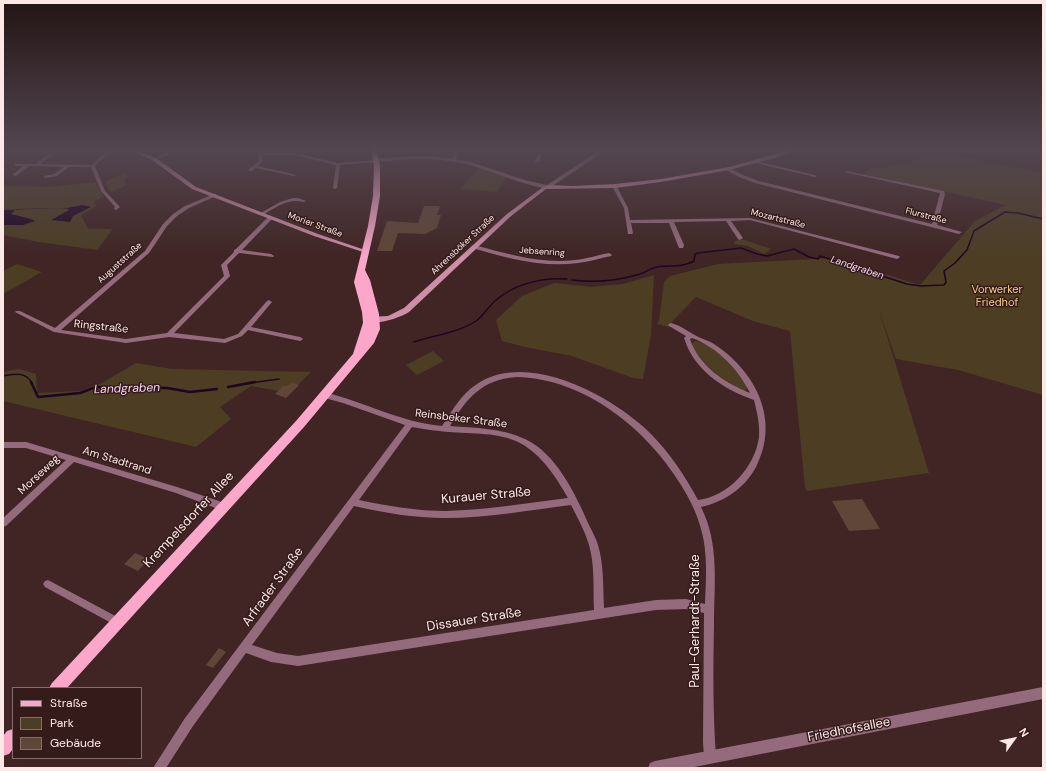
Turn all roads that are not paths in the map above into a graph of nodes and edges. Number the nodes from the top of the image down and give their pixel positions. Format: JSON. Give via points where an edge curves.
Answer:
{"nodes":[{"id":1,"x":101,"y":186,"type":"edge"},
{"id":2,"x":192,"y":186,"type":"edge"},
{"id":3,"x":377,"y":186,"type":"edge"},
{"id":4,"x":542,"y":186,"type":"edge"},
{"id":5,"x":561,"y":186,"type":"edge"},
{"id":6,"x":614,"y":186,"type":"joint"},
{"id":7,"x":773,"y":186,"type":"edge"},
{"id":8,"x":913,"y":186,"type":"edge"},
{"id":9,"x":548,"y":187,"type":"junction"},
{"id":10,"x":565,"y":188,"type":"junction"},
{"id":11,"x":214,"y":196,"type":"junction"},
{"id":12,"x":304,"y":201,"type":"dead end"},
{"id":13,"x":116,"y":209,"type":"dead end"},
{"id":14,"x":261,"y":214,"type":"junction"},
{"id":15,"x":270,"y":218,"type":"junction"},
{"id":16,"x":727,"y":219,"type":"junction"},
{"id":17,"x":671,"y":221,"type":"junction"},
{"id":18,"x":629,"y":222,"type":"junction"},
{"id":19,"x":934,"y":226,"type":"junction"},
{"id":20,"x":959,"y":232,"type":"dead end"},
{"id":21,"x":630,"y":233,"type":"dead end"},
{"id":22,"x":740,"y":238,"type":"dead end"},
{"id":23,"x":474,"y":247,"type":"junction"},
{"id":24,"x":680,"y":247,"type":"dead end"},
{"id":25,"x":236,"y":251,"type":"junction"},
{"id":26,"x":365,"y":251,"type":"junction"},
{"id":27,"x":609,"y":255,"type":"dead end"},
{"id":28,"x":271,"y":256,"type":"dead end"},
{"id":29,"x":897,"y":257,"type":"dead end"},
{"id":30,"x":269,"y":302,"type":"dead end"},
{"id":31,"x":18,"y":312,"type":"dead end"},
{"id":32,"x":373,"y":318,"type":"junction"},
{"id":33,"x":670,"y":325,"type":"dead end"},
{"id":34,"x":247,"y":328,"type":"junction"},
{"id":35,"x":56,"y":331,"type":"junction"},
{"id":36,"x":169,"y":335,"type":"junction"},
{"id":37,"x":691,"y":336,"type":"junction"},
{"id":38,"x":300,"y":339,"type":"dead end"},
{"id":39,"x":324,"y":395,"type":"junction"},
{"id":40,"x":755,"y":398,"type":"junction"},
{"id":41,"x":410,"y":424,"type":"junction"},
{"id":42,"x":444,"y":429,"type":"junction"},
{"id":43,"x":3,"y":445,"type":"edge"},
{"id":44,"x":72,"y":459,"type":"junction"},
{"id":45,"x":574,"y":501,"type":"junction"},
{"id":46,"x":352,"y":502,"type":"junction"},
{"id":47,"x":696,"y":504,"type":"junction"},
{"id":48,"x":222,"y":508,"type":"junction"},
{"id":49,"x":3,"y":523,"type":"edge"},
{"id":50,"x":48,"y":584,"type":"dead end"},
{"id":51,"x":709,"y":610,"type":"junction"},
{"id":52,"x":599,"y":613,"type":"junction"},
{"id":53,"x":118,"y":622,"type":"junction"},
{"id":54,"x":245,"y":647,"type":"junction"},
{"id":55,"x":58,"y":687,"type":"edge"},
{"id":56,"x":1042,"y":696,"type":"edge"},
{"id":57,"x":12,"y":738,"type":"edge"},
{"id":58,"x":3,"y":748,"type":"edge"},
{"id":59,"x":710,"y":757,"type":"junction"},
{"id":60,"x":159,"y":768,"type":"edge"},
{"id":61,"x":654,"y":768,"type":"edge"}],
"edges":[{"from":1,"to":13,"type":"street","via":[[118,207]]},
{"from":2,"to":11,"type":"main road","name":"Morier Straße"},
{"from":3,"to":26,"type":"main road","via":[[377,208]]},
{"from":4,"to":9,"type":"street"},
{"from":5,"to":10,"type":"main road"},
{"from":6,"to":10,"type":"main road"},
{"from":6,"to":18,"type":"street","via":[[624,204]]},
{"from":7,"to":19,"type":"street","name":"Flurstraße"},
{"from":8,"to":19,"type":"street","via":[[942,192]]},
{"from":9,"to":10,"type":"main road"},
{"from":9,"to":23,"type":"main road","name":"Ahrensböker Straße","via":[[520,206]]},
{"from":11,"to":14,"type":"main road","name":"Morier Straße"},
{"from":11,"to":35,"type":"street","name":"Auguststraße","via":[[175,215],[147,252]]},
{"from":12,"to":14,"type":"street","via":[[295,198],[288,200]]},
{"from":14,"to":15,"type":"main road","name":"Morier Straße"},
{"from":15,"to":25,"type":"street"},
{"from":15,"to":26,"type":"main road","name":"Morier Straße"},
{"from":16,"to":17,"type":"street","name":"Mozartstraße"},
{"from":16,"to":22,"type":"street"},
{"from":16,"to":29,"type":"street","name":"Mozartstraße","via":[[755,220]]},
{"from":17,"to":18,"type":"street","name":"Mozartstraße"},
{"from":17,"to":24,"type":"street"},
{"from":18,"to":21,"type":"street"},
{"from":19,"to":20,"type":"street","name":"Flurstraße"},
{"from":23,"to":27,"type":"street","name":"Jebsenring","via":[[511,258],[547,263],[577,262]]},
{"from":23,"to":32,"type":"main road","name":"Ahrensböker Straße","via":[[410,308],[385,320]]},
{"from":25,"to":28,"type":"street"},
{"from":25,"to":36,"type":"street","via":[[224,265],[227,276]]},
{"from":26,"to":32,"type":"main road","via":[[358,283]]},
{"from":30,"to":34,"type":"street","name":"Ringstraße"},
{"from":31,"to":35,"type":"street","name":"Ringstraße"},
{"from":32,"to":39,"type":"main road","name":"Krempelsdorfer Allee","via":[[375,331],[370,344]]},
{"from":33,"to":37,"type":"street"},
{"from":34,"to":36,"type":"street","name":"Ringstraße","via":[[240,335],[225,341]]},
{"from":34,"to":38,"type":"street"},
{"from":35,"to":36,"type":"street","name":"Ringstraße","via":[[126,341]]},
{"from":37,"to":40,"type":"street","via":[[713,346],[732,361],[745,375]]},
{"from":37,"to":40,"type":"street","via":[[688,338],[688,344],[712,373],[730,387]]},
{"from":39,"to":41,"type":"street","name":"Reinsbeker Straße"},
{"from":39,"to":48,"type":"main road","name":"Krempelsdorfer Allee"},
{"from":40,"to":47,"type":"street","via":[[763,420],[763,434],[756,461],[748,474],[728,493]]},
{"from":41,"to":42,"type":"street","name":"Reinsbeker Straße"},
{"from":41,"to":46,"type":"street","name":"Arfrader Straße"},
{"from":42,"to":45,"type":"street","name":"Reinsbeker Straße","via":[[498,434],[526,443],[545,458]]},
{"from":42,"to":47,"type":"street","name":"Paul-Gerhardt-Straße","via":[[465,398],[480,385],[508,374],[541,376],[592,395],[630,418],[669,460]]},
{"from":43,"to":44,"type":"street","name":"Am Stadtrand","via":[[26,445]]},
{"from":44,"to":48,"type":"street","name":"Am Stadtrand","via":[[177,490]]},
{"from":44,"to":49,"type":"street","name":"Morseweg"},
{"from":45,"to":46,"type":"street","name":"Kurauer Straße","via":[[457,514],[419,513]]},
{"from":45,"to":52,"type":"street","name":"Reinsbeker Straße","via":[[593,543]]},
{"from":46,"to":54,"type":"street","name":"Arfrader Straße"},
{"from":47,"to":51,"type":"street","name":"Paul-Gerhardt-Straße","via":[[707,533],[711,563]]},
{"from":48,"to":53,"type":"main road","name":"Krempelsdorfer Allee"},
{"from":50,"to":53,"type":"street"},
{"from":51,"to":52,"type":"street","name":"Dissauer Straße","via":[[686,604],[656,605]]},
{"from":51,"to":59,"type":"street","name":"Paul-Gerhardt-Straße"},
{"from":52,"to":54,"type":"street","name":"Dissauer Straße","via":[[306,660],[284,660]]},
{"from":53,"to":55,"type":"main road","name":"Krempelsdorfer Allee"},
{"from":54,"to":60,"type":"street","name":"Arfrader Straße","via":[[189,722]]},
{"from":56,"to":59,"type":"street","name":"Friedhofsallee"},
{"from":57,"to":58,"type":"main road"},
{"from":59,"to":61,"type":"street","name":"Friedhofsallee"}]}
